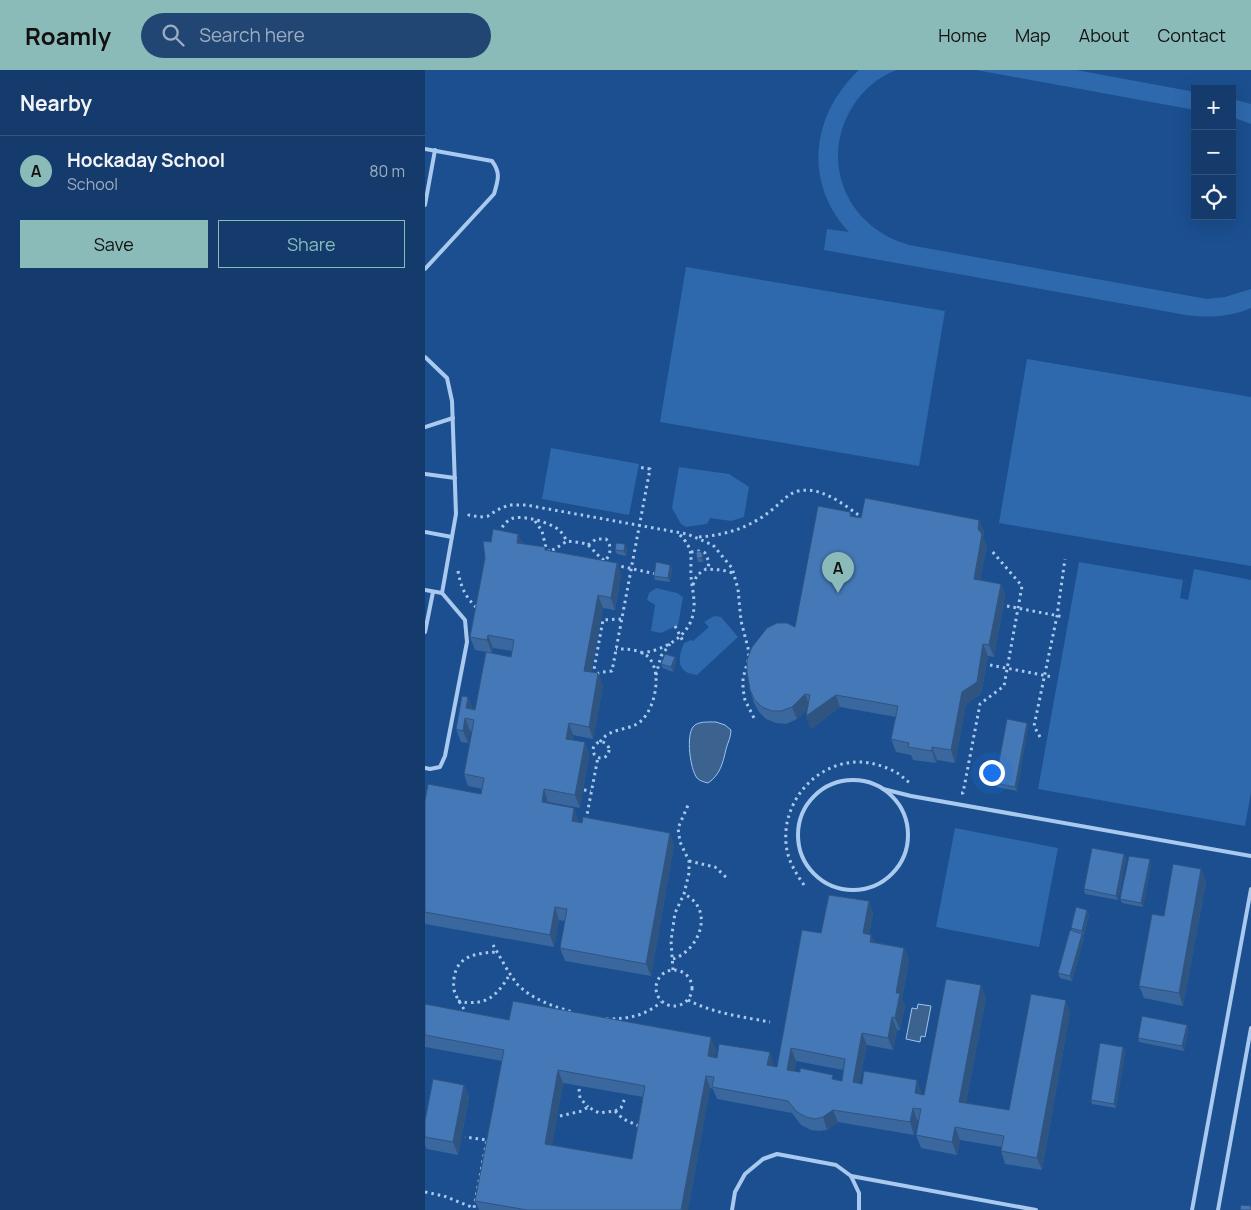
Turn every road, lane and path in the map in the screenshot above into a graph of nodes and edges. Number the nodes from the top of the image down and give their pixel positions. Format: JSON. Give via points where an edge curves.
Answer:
{"nodes":[{"id":1,"x":425,"y":149,"type":"edge"},
{"id":2,"x":435,"y":150,"type":"junction"},
{"id":3,"x":425,"y":205,"type":"edge"},
{"id":4,"x":425,"y":269,"type":"edge"},
{"id":5,"x":425,"y":357,"type":"edge"},
{"id":6,"x":453,"y":418,"type":"junction"},
{"id":7,"x":425,"y":427,"type":"edge"},
{"id":8,"x":638,"y":467,"type":"dead end"},
{"id":9,"x":425,"y":474,"type":"edge"},
{"id":10,"x":455,"y":478,"type":"junction"},
{"id":11,"x":535,"y":520,"type":"junction"},
{"id":12,"x":467,"y":521,"type":"dead end"},
{"id":13,"x":859,"y":526,"type":"edge"},
{"id":14,"x":425,"y":532,"type":"edge"},
{"id":15,"x":678,"y":533,"type":"junction"},
{"id":16,"x":452,"y":537,"type":"junction"},
{"id":17,"x":696,"y":537,"type":"junction"},
{"id":18,"x":496,"y":539,"type":"edge"},
{"id":19,"x":567,"y":541,"type":"junction"},
{"id":20,"x":543,"y":543,"type":"junction"},
{"id":21,"x":587,"y":545,"type":"junction"},
{"id":22,"x":991,"y":550,"type":"dead end"},
{"id":23,"x":549,"y":551,"type":"junction"},
{"id":24,"x":691,"y":552,"type":"junction"},
{"id":25,"x":1065,"y":559,"type":"dead end"},
{"id":26,"x":605,"y":561,"type":"junction"},
{"id":27,"x":458,"y":568,"type":"dead end"},
{"id":28,"x":708,"y":568,"type":"junction"},
{"id":29,"x":631,"y":569,"type":"junction"},
{"id":30,"x":733,"y":573,"type":"junction"},
{"id":31,"x":656,"y":574,"type":"edge"},
{"id":32,"x":693,"y":586,"type":"junction"},
{"id":33,"x":425,"y":590,"type":"edge"},
{"id":34,"x":433,"y":592,"type":"junction"},
{"id":35,"x":442,"y":593,"type":"junction"},
{"id":36,"x":1007,"y":606,"type":"dead end"},
{"id":37,"x":479,"y":609,"type":"edge"},
{"id":38,"x":1018,"y":609,"type":"junction"},
{"id":39,"x":1057,"y":616,"type":"junction"},
{"id":40,"x":1064,"y":617,"type":"dead end"},
{"id":41,"x":621,"y":619,"type":"junction"},
{"id":42,"x":675,"y":626,"type":"dead end"},
{"id":43,"x":425,"y":632,"type":"edge"},
{"id":44,"x":681,"y":636,"type":"junction"},
{"id":45,"x":671,"y":642,"type":"junction"},
{"id":46,"x":685,"y":643,"type":"dead end"},
{"id":47,"x":616,"y":649,"type":"junction"},
{"id":48,"x":641,"y":653,"type":"junction"},
{"id":49,"x":990,"y":665,"type":"dead end"},
{"id":50,"x":1007,"y":668,"type":"junction"},
{"id":51,"x":655,"y":675,"type":"junction"},
{"id":52,"x":1045,"y":675,"type":"junction"},
{"id":53,"x":1053,"y":677,"type":"dead end"},
{"id":54,"x":754,"y":718,"type":"dead end"},
{"id":55,"x":1040,"y":737,"type":"dead end"},
{"id":56,"x":600,"y":742,"type":"junction"},
{"id":57,"x":587,"y":747,"type":"dead end"},
{"id":58,"x":593,"y":748,"type":"junction"},
{"id":59,"x":598,"y":757,"type":"junction"},
{"id":60,"x":425,"y":768,"type":"edge"},
{"id":61,"x":918,"y":784,"type":"dead end"},
{"id":62,"x":883,"y":789,"type":"junction"},
{"id":63,"x":584,"y":790,"type":"dead end"},
{"id":64,"x":591,"y":792,"type":"junction"},
{"id":65,"x":954,"y":792,"type":"dead end"},
{"id":66,"x":689,"y":803,"type":"dead end"},
{"id":67,"x":585,"y":824,"type":"edge"},
{"id":68,"x":1251,"y":856,"type":"edge"},
{"id":69,"x":689,"y":861,"type":"junction"},
{"id":70,"x":728,"y":880,"type":"dead end"},
{"id":71,"x":804,"y":885,"type":"dead end"},
{"id":72,"x":1251,"y":889,"type":"edge"},
{"id":73,"x":684,"y":894,"type":"junction"},
{"id":74,"x":493,"y":945,"type":"dead end"},
{"id":75,"x":497,"y":952,"type":"junction"},
{"id":76,"x":673,"y":959,"type":"junction"},
{"id":77,"x":673,"y":970,"type":"junction"},
{"id":78,"x":510,"y":974,"type":"junction"},
{"id":79,"x":458,"y":1000,"type":"junction"},
{"id":80,"x":688,"y":1000,"type":"junction"},
{"id":81,"x":661,"y":1002,"type":"junction"},
{"id":82,"x":577,"y":1014,"type":"edge"},
{"id":83,"x":469,"y":1018,"type":"edge"},
{"id":84,"x":601,"y":1018,"type":"edge"},
{"id":85,"x":770,"y":1022,"type":"dead end"},
{"id":86,"x":1251,"y":1028,"type":"edge"},
{"id":87,"x":579,"y":1089,"type":"edge"},
{"id":88,"x":625,"y":1098,"type":"edge"},
{"id":89,"x":588,"y":1107,"type":"junction"},
{"id":90,"x":615,"y":1111,"type":"junction"},
{"id":91,"x":560,"y":1116,"type":"dead end"},
{"id":92,"x":639,"y":1126,"type":"edge"},
{"id":93,"x":465,"y":1137,"type":"dead end"},
{"id":94,"x":851,"y":1176,"type":"junction"},
{"id":95,"x":425,"y":1192,"type":"edge"},
{"id":96,"x":732,"y":1210,"type":"edge"},
{"id":97,"x":859,"y":1210,"type":"edge"},
{"id":98,"x":1036,"y":1210,"type":"edge"},
{"id":99,"x":1192,"y":1210,"type":"edge"},
{"id":100,"x":1218,"y":1210,"type":"edge"}],
"edges":[{"from":1,"to":2,"type":"lane"},
{"from":2,"to":3,"type":"lane"},
{"from":2,"to":4,"type":"lane","via":[[492,160],[498,169],[498,180],[494,194]]},
{"from":5,"to":6,"type":"lane","via":[[447,378]]},
{"from":6,"to":7,"type":"lane"},
{"from":6,"to":10,"type":"lane"},
{"from":8,"to":29,"type":"path","via":[[650,469]]},
{"from":9,"to":10,"type":"lane"},
{"from":10,"to":16,"type":"lane","via":[[456,514]]},
{"from":11,"to":18,"type":"path","via":[[513,517],[502,526]]},
{"from":11,"to":19,"type":"path","via":[[553,525]]},
{"from":11,"to":20,"type":"path","via":[[542,532]]},
{"from":12,"to":15,"type":"path","via":[[469,515],[489,516],[509,505],[526,505]]},
{"from":13,"to":17,"type":"path","via":[[861,516],[833,498],[819,492],[799,491],[785,497],[773,509],[740,530]]},
{"from":14,"to":16,"type":"lane"},
{"from":15,"to":17,"type":"path"},
{"from":15,"to":24,"type":"path"},
{"from":16,"to":35,"type":"lane"},
{"from":17,"to":30,"type":"path","via":[[713,545],[727,560]]},
{"from":19,"to":21,"type":"path"},
{"from":19,"to":23,"type":"path"},
{"from":20,"to":23,"type":"path"},
{"from":20,"to":23,"type":"path","via":[[540,550]]},
{"from":21,"to":26,"type":"path"},
{"from":21,"to":26,"type":"path","via":[[596,539],[606,540],[611,549]]},
{"from":22,"to":38,"type":"path","via":[[1022,586]]},
{"from":24,"to":28,"type":"path","via":[[705,554]]},
{"from":24,"to":32,"type":"path"},
{"from":25,"to":39,"type":"path"},
{"from":26,"to":29,"type":"path"},
{"from":27,"to":37,"type":"path","via":[[465,594]]},
{"from":28,"to":30,"type":"path"},
{"from":28,"to":32,"type":"path","via":[[697,575]]},
{"from":29,"to":31,"type":"path"},
{"from":29,"to":41,"type":"path"},
{"from":30,"to":54,"type":"path","via":[[749,657],[743,689]]},
{"from":32,"to":44,"type":"path","via":[[694,613]]},
{"from":33,"to":34,"type":"lane"},
{"from":34,"to":35,"type":"lane"},
{"from":34,"to":43,"type":"lane"},
{"from":35,"to":60,"type":"lane","via":[[465,620],[467,642],[445,756],[440,767]]},
{"from":36,"to":38,"type":"path"},
{"from":38,"to":39,"type":"path"},
{"from":38,"to":50,"type":"path"},
{"from":39,"to":40,"type":"path"},
{"from":39,"to":52,"type":"path"},
{"from":41,"to":47,"type":"path"},
{"from":41,"to":47,"type":"path","via":[[603,620],[593,675],[612,671]]},
{"from":42,"to":44,"type":"path"},
{"from":44,"to":45,"type":"path"},
{"from":44,"to":46,"type":"path"},
{"from":45,"to":48,"type":"path"},
{"from":45,"to":51,"type":"path","via":[[661,656]]},
{"from":47,"to":48,"type":"path"},
{"from":48,"to":51,"type":"path","via":[[650,660]]},
{"from":49,"to":50,"type":"path"},
{"from":50,"to":52,"type":"path"},
{"from":50,"to":65,"type":"path","via":[[1004,686],[980,704],[963,794]]},
{"from":51,"to":56,"type":"path","via":[[652,701],[645,718],[633,726],[609,733]]},
{"from":52,"to":53,"type":"path"},
{"from":52,"to":55,"type":"path","via":[[1034,726]]},
{"from":56,"to":58,"type":"path"},
{"from":56,"to":59,"type":"path","via":[[607,745],[609,752]]},
{"from":57,"to":58,"type":"path"},
{"from":58,"to":59,"type":"path"},
{"from":59,"to":64,"type":"path"},
{"from":61,"to":71,"type":"path","via":[[909,783],[884,767],[855,762],[840,764],[813,778],[794,801],[785,829],[789,859]]},
{"from":62,"to":62,"type":"lane","via":[[868,782],[852,780],[837,783],[812,798],[800,820],[798,833],[803,858],[817,878],[828,885],[853,890],[880,883],[893,873],[907,845],[907,829],[903,813]]},
{"from":62,"to":68,"type":"lane"},
{"from":63,"to":64,"type":"path"},
{"from":64,"to":67,"type":"path"},
{"from":66,"to":69,"type":"path","via":[[678,828],[679,842]]},
{"from":69,"to":70,"type":"path","via":[[715,867]]},
{"from":69,"to":73,"type":"path"},
{"from":72,"to":99,"type":"lane"},
{"from":73,"to":76,"type":"path","via":[[675,913],[671,941]]},
{"from":73,"to":76,"type":"path","via":[[691,897],[701,912],[702,928],[692,946]]},
{"from":74,"to":75,"type":"path"},
{"from":75,"to":78,"type":"path"},
{"from":75,"to":79,"type":"path","via":[[463,960],[455,973],[453,988]]},
{"from":76,"to":77,"type":"path"},
{"from":77,"to":80,"type":"path","via":[[679,970],[689,978],[692,989]]},
{"from":77,"to":81,"type":"path","via":[[658,979],[656,991]]},
{"from":78,"to":79,"type":"path","via":[[490,998],[467,1003]]},
{"from":78,"to":82,"type":"path","via":[[529,994]]},
{"from":79,"to":83,"type":"path"},
{"from":80,"to":81,"type":"path","via":[[672,1007]]},
{"from":80,"to":85,"type":"path"},
{"from":81,"to":84,"type":"path","via":[[653,1010],[636,1017]]},
{"from":86,"to":100,"type":"lane"},
{"from":87,"to":89,"type":"path","via":[[580,1098]]},
{"from":88,"to":90,"type":"path","via":[[621,1108]]},
{"from":89,"to":90,"type":"path","via":[[599,1113]]},
{"from":89,"to":91,"type":"path"},
{"from":90,"to":92,"type":"path","via":[[623,1119]]},
{"from":93,"to":95,"type":"path","via":[[487,1140],[473,1208]]},
{"from":94,"to":96,"type":"lane","via":[[836,1165],[777,1154],[763,1159],[745,1174],[735,1192]]},
{"from":94,"to":97,"type":"lane","via":[[859,1193]]},
{"from":94,"to":98,"type":"lane"}]}
